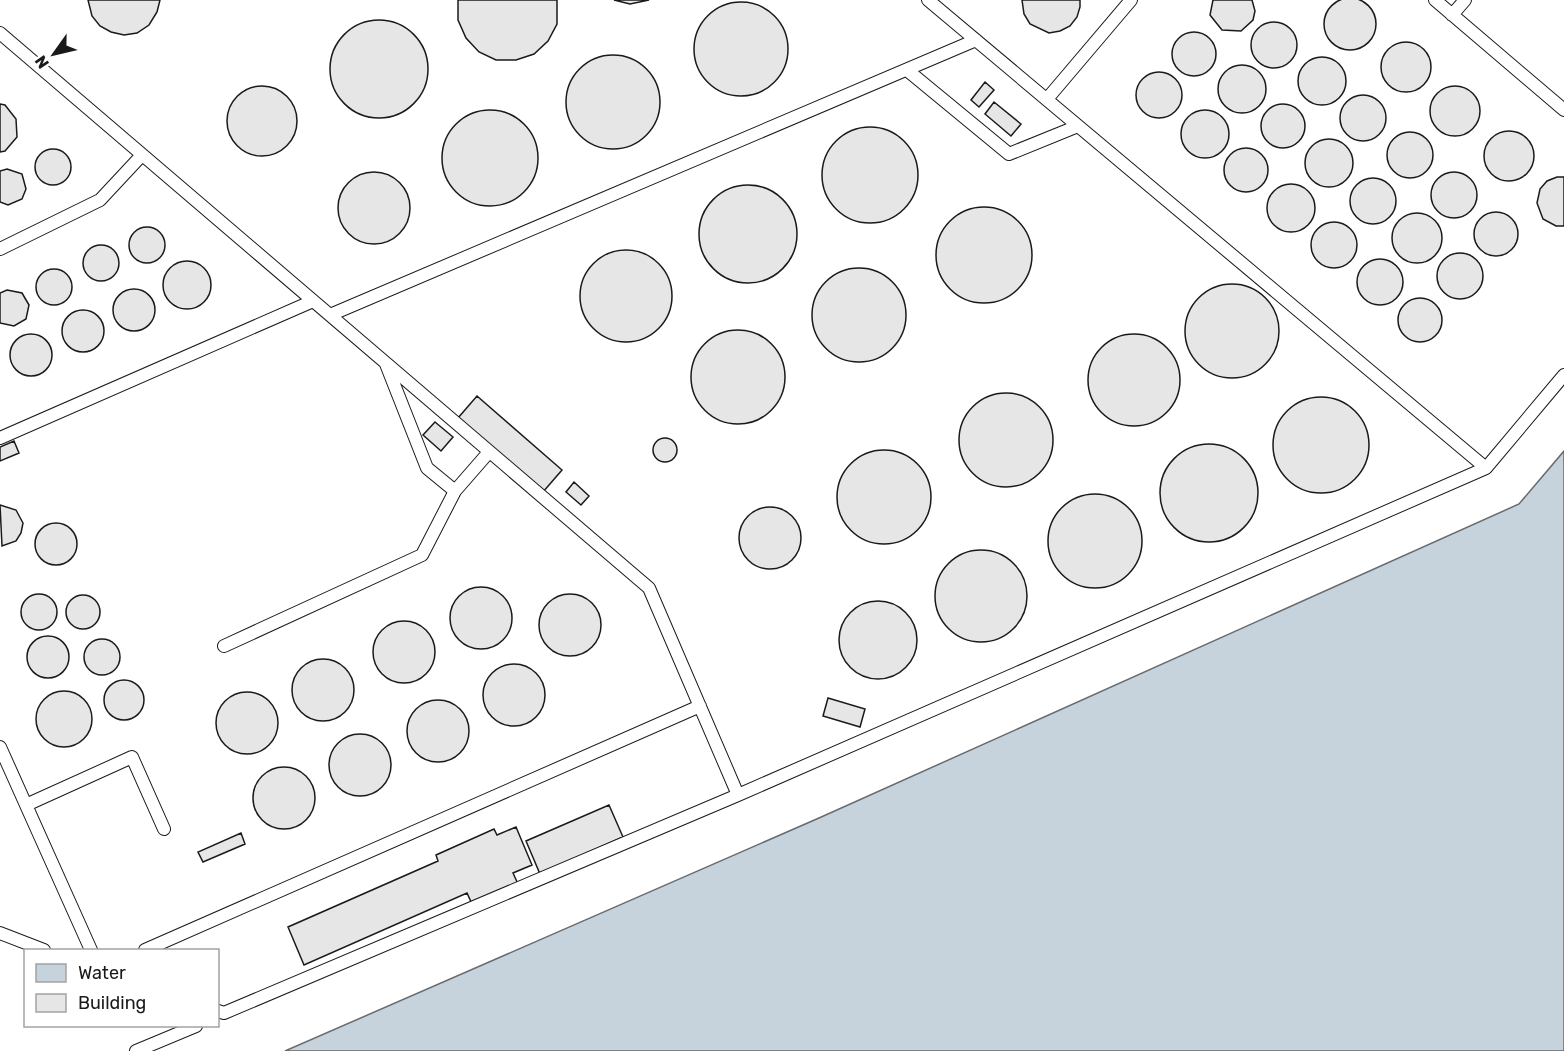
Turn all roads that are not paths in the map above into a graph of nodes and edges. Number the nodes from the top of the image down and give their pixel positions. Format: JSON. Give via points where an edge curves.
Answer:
{"nodes":[{"id":1,"x":928,"y":0,"type":"edge"},
{"id":2,"x":1131,"y":0,"type":"edge"},
{"id":3,"x":1434,"y":0,"type":"edge"},
{"id":4,"x":1465,"y":0,"type":"edge"},
{"id":5,"x":1452,"y":15,"type":"junction"},
{"id":6,"x":0,"y":33,"type":"edge"},
{"id":7,"x":976,"y":40,"type":"junction"},
{"id":8,"x":907,"y":70,"type":"junction"},
{"id":9,"x":1047,"y":99,"type":"junction"},
{"id":10,"x":1564,"y":110,"type":"edge"},
{"id":11,"x":1078,"y":126,"type":"junction"},
{"id":12,"x":142,"y":154,"type":"junction"},
{"id":13,"x":0,"y":249,"type":"edge"},
{"id":14,"x":313,"y":301,"type":"junction"},
{"id":15,"x":330,"y":315,"type":"junction"},
{"id":16,"x":385,"y":363,"type":"junction"},
{"id":17,"x":1564,"y":375,"type":"edge"},
{"id":18,"x":0,"y":438,"type":"edge"},
{"id":19,"x":489,"y":452,"type":"junction"},
{"id":20,"x":1486,"y":468,"type":"junction"},
{"id":21,"x":455,"y":491,"type":"junction"},
{"id":22,"x":224,"y":646,"type":"dead end"},
{"id":23,"x":700,"y":706,"type":"junction"},
{"id":24,"x":0,"y":747,"type":"edge"},
{"id":25,"x":738,"y":795,"type":"junction"},
{"id":26,"x":26,"y":804,"type":"junction"},
{"id":27,"x":164,"y":828,"type":"dead end"},
{"id":28,"x":0,"y":933,"type":"edge"},
{"id":29,"x":39,"y":949,"type":"edge"},
{"id":30,"x":89,"y":949,"type":"edge"},
{"id":31,"x":150,"y":949,"type":"edge"},
{"id":32,"x":220,"y":1014,"type":"edge"},
{"id":33,"x":194,"y":1027,"type":"edge"},
{"id":34,"x":136,"y":1051,"type":"edge"}],
"edges":[{"from":1,"to":7,"type":"lane"},
{"from":2,"to":9,"type":"lane"},
{"from":3,"to":5,"type":"lane"},
{"from":4,"to":5,"type":"lane"},
{"from":5,"to":10,"type":"lane"},
{"from":6,"to":12,"type":"lane"},
{"from":7,"to":8,"type":"lane"},
{"from":7,"to":9,"type":"lane"},
{"from":8,"to":11,"type":"lane","via":[[1010,154]]},
{"from":8,"to":15,"type":"lane"},
{"from":9,"to":11,"type":"lane"},
{"from":11,"to":20,"type":"lane"},
{"from":12,"to":13,"type":"lane","via":[[100,200]]},
{"from":12,"to":14,"type":"lane"},
{"from":14,"to":15,"type":"lane"},
{"from":14,"to":18,"type":"lane"},
{"from":15,"to":16,"type":"lane"},
{"from":16,"to":19,"type":"lane"},
{"from":16,"to":21,"type":"lane","via":[[427,468]]},
{"from":17,"to":20,"type":"lane"},
{"from":19,"to":21,"type":"lane"},
{"from":19,"to":23,"type":"lane","via":[[649,588]]},
{"from":20,"to":25,"type":"lane"},
{"from":21,"to":22,"type":"lane","via":[[422,555]]},
{"from":23,"to":25,"type":"lane"},
{"from":23,"to":31,"type":"lane"},
{"from":24,"to":26,"type":"lane"},
{"from":25,"to":32,"type":"lane"},
{"from":26,"to":27,"type":"lane","via":[[132,758]]},
{"from":26,"to":30,"type":"lane"},
{"from":28,"to":29,"type":"lane"},
{"from":33,"to":34,"type":"lane"}]}
